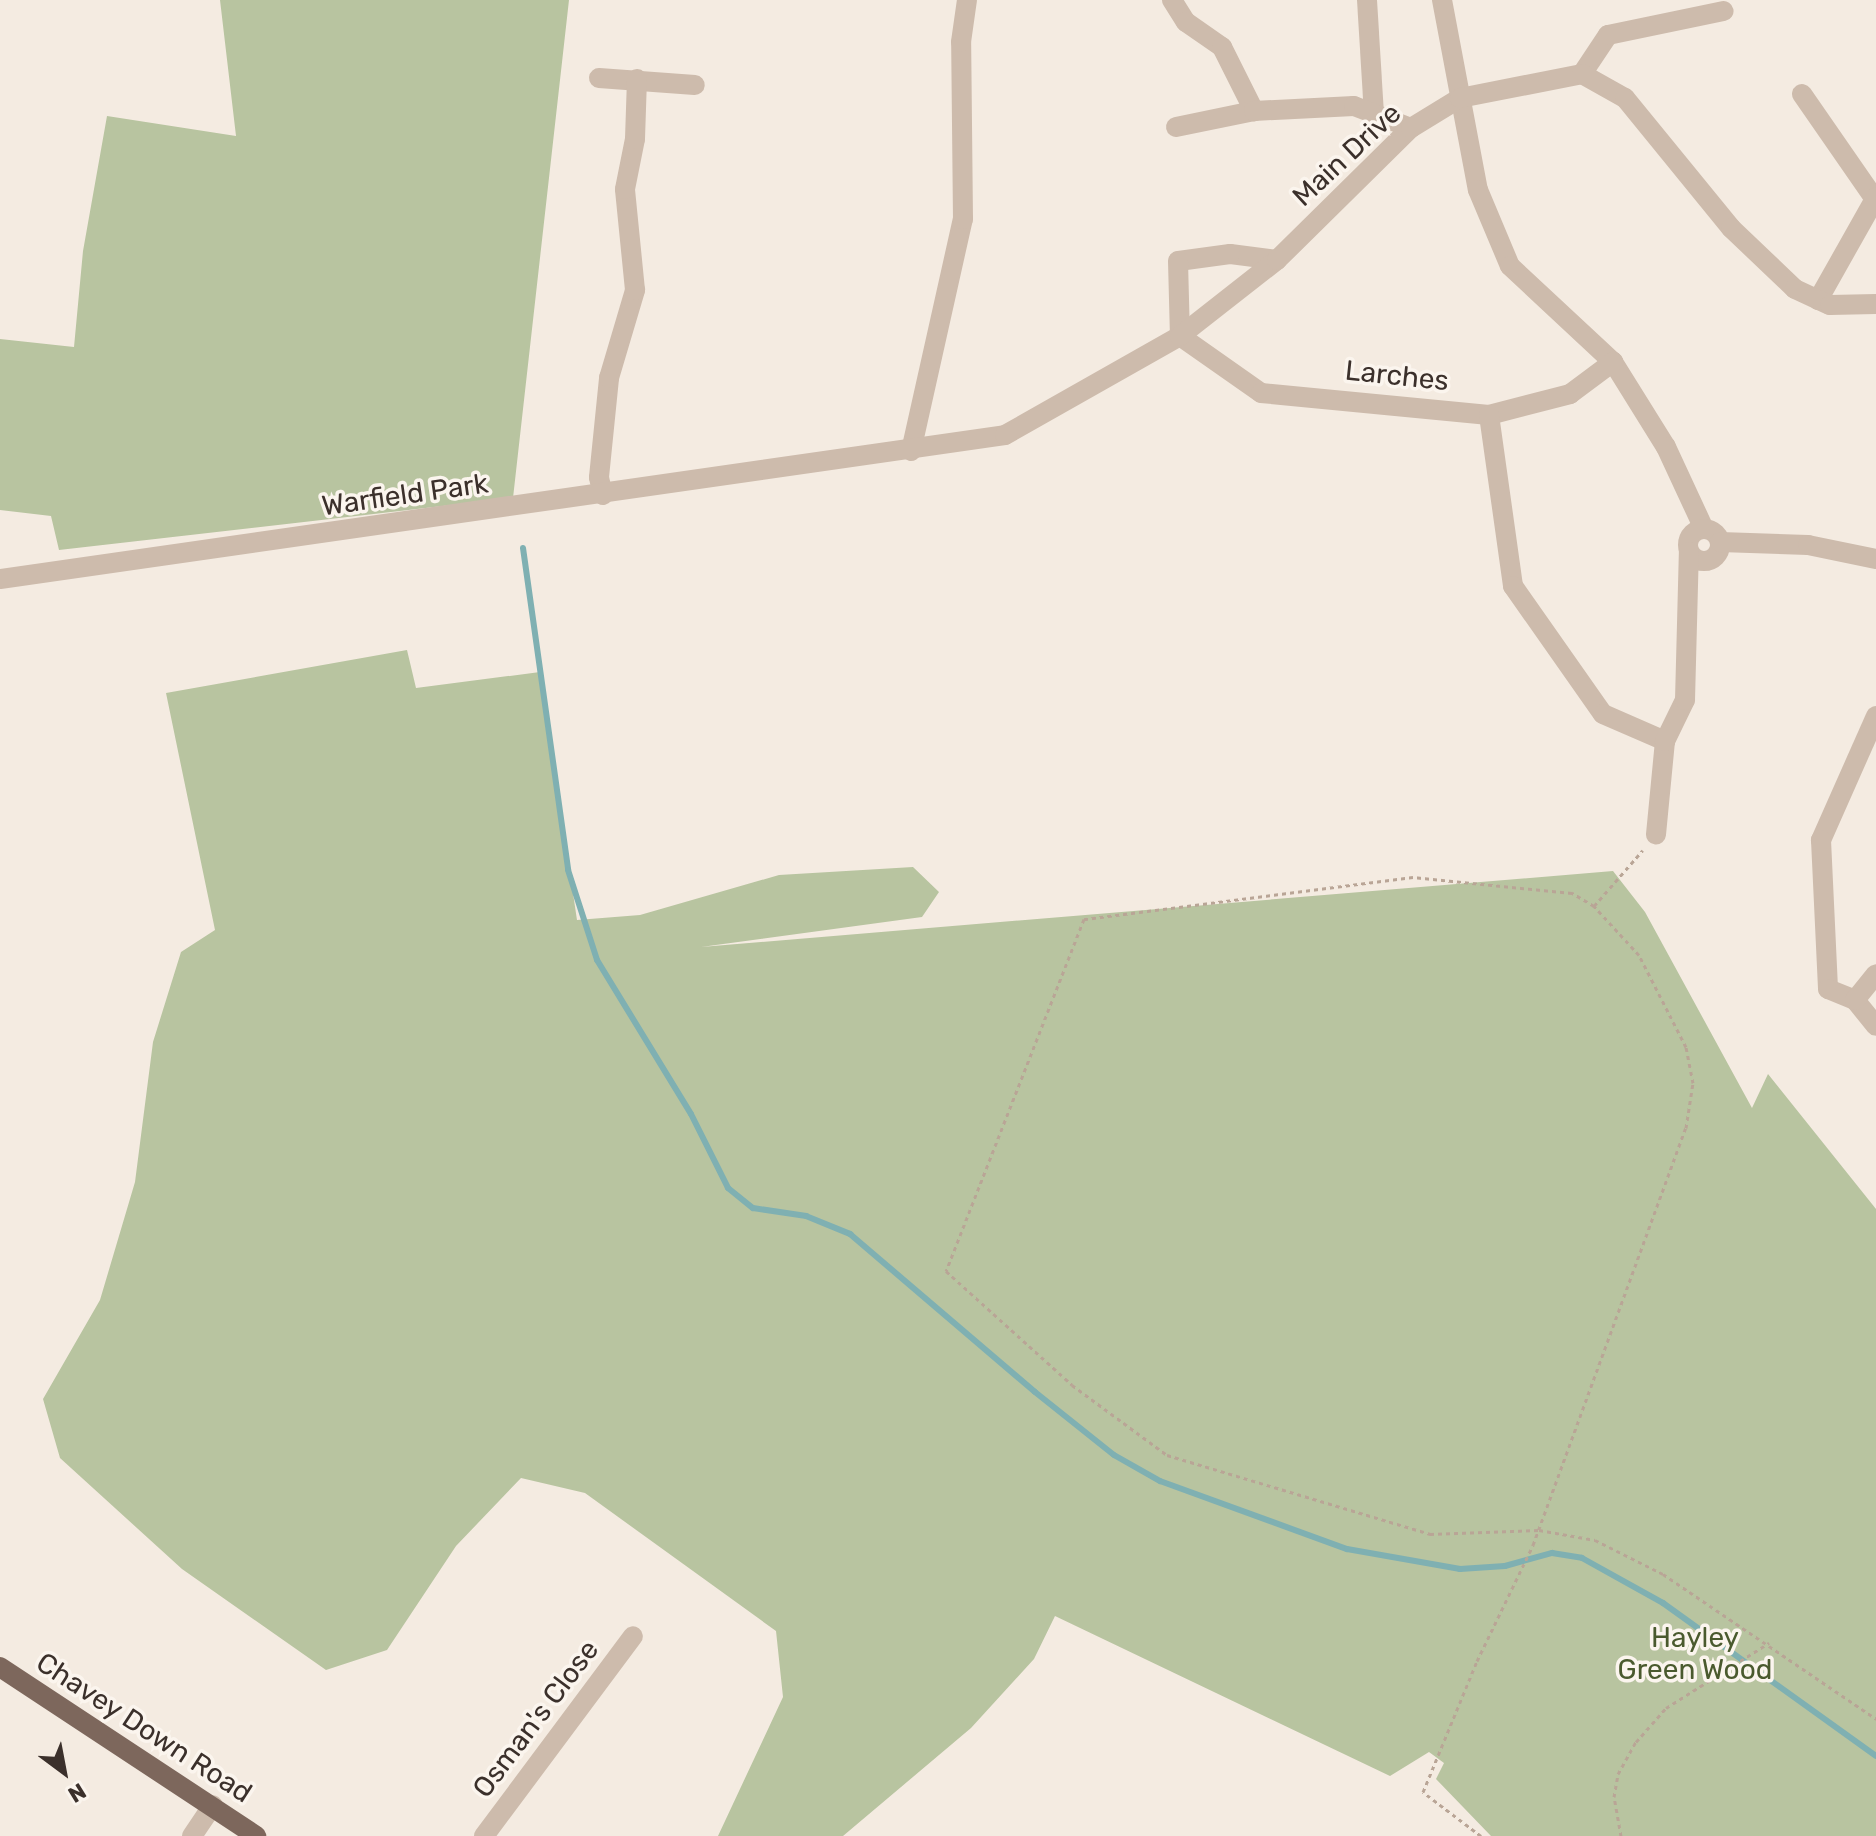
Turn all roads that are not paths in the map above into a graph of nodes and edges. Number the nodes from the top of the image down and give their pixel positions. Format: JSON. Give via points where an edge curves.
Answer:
{"nodes":[{"id":1,"x":967,"y":0,"type":"edge"},
{"id":2,"x":1172,"y":0,"type":"edge"},
{"id":3,"x":1367,"y":0,"type":"edge"},
{"id":4,"x":1442,"y":0,"type":"edge"},
{"id":5,"x":1724,"y":11,"type":"dead end"},
{"id":6,"x":1582,"y":74,"type":"junction"},
{"id":7,"x":599,"y":78,"type":"dead end"},
{"id":8,"x":637,"y":79,"type":"junction"},
{"id":9,"x":695,"y":85,"type":"dead end"},
{"id":10,"x":1802,"y":94,"type":"dead end"},
{"id":11,"x":1460,"y":98,"type":"junction"},
{"id":12,"x":1254,"y":111,"type":"junction"},
{"id":13,"x":1374,"y":113,"type":"junction"},
{"id":14,"x":1176,"y":127,"type":"dead end"},
{"id":15,"x":1411,"y":128,"type":"junction"},
{"id":16,"x":1875,"y":198,"type":"edge"},
{"id":17,"x":1277,"y":260,"type":"junction"},
{"id":18,"x":1818,"y":300,"type":"junction"},
{"id":19,"x":1876,"y":304,"type":"edge"},
{"id":20,"x":1180,"y":336,"type":"junction"},
{"id":21,"x":1613,"y":362,"type":"junction"},
{"id":22,"x":1489,"y":415,"type":"junction"},
{"id":23,"x":911,"y":451,"type":"junction"},
{"id":24,"x":818,"y":465,"type":"joint"},
{"id":25,"x":603,"y":495,"type":"junction"},
{"id":26,"x":1704,"y":531,"type":"junction"},
{"id":27,"x":1876,"y":559,"type":"edge"},
{"id":28,"x":1692,"y":561,"type":"junction"},
{"id":29,"x":0,"y":579,"type":"edge"},
{"id":30,"x":1876,"y":716,"type":"edge"},
{"id":31,"x":1665,"y":741,"type":"junction"},
{"id":32,"x":1656,"y":835,"type":"road end"},
{"id":33,"x":1876,"y":974,"type":"edge"},
{"id":34,"x":1855,"y":1000,"type":"junction"},
{"id":35,"x":1876,"y":1026,"type":"edge"},
{"id":36,"x":633,"y":1636,"type":"dead end"},
{"id":37,"x":0,"y":1667,"type":"edge"},
{"id":38,"x":213,"y":1805,"type":"junction"},
{"id":39,"x":192,"y":1836,"type":"edge"},
{"id":40,"x":256,"y":1836,"type":"edge"},
{"id":41,"x":484,"y":1836,"type":"edge"}],
"edges":[{"from":1,"to":23,"type":"street","via":[[961,42],[963,219]]},
{"from":2,"to":12,"type":"street","via":[[1186,22],[1222,47]]},
{"from":3,"to":13,"type":"street"},
{"from":4,"to":11,"type":"street"},
{"from":5,"to":6,"type":"street","via":[[1608,35]]},
{"from":6,"to":11,"type":"street","name":"Main Drive"},
{"from":6,"to":18,"type":"street","via":[[1625,98],[1731,228],[1795,289]]},
{"from":7,"to":8,"type":"street"},
{"from":8,"to":9,"type":"street"},
{"from":8,"to":25,"type":"street","via":[[635,139],[625,189],[635,290],[609,378],[599,477]]},
{"from":10,"to":16,"type":"street"},
{"from":11,"to":15,"type":"street","name":"Main Drive"},
{"from":11,"to":21,"type":"street","via":[[1478,190],[1510,266]]},
{"from":12,"to":13,"type":"street","via":[[1354,106]]},
{"from":12,"to":14,"type":"street"},
{"from":13,"to":15,"type":"street"},
{"from":15,"to":17,"type":"street","name":"Main Drive"},
{"from":16,"to":18,"type":"street"},
{"from":17,"to":20,"type":"street","name":"Main Drive"},
{"from":17,"to":20,"type":"street","via":[[1230,254],[1178,261]]},
{"from":18,"to":19,"type":"street","via":[[1830,305]]},
{"from":20,"to":22,"type":"street","name":"Larches","via":[[1261,393]]},
{"from":20,"to":23,"type":"street","name":"Main Drive","via":[[1005,435]]},
{"from":21,"to":22,"type":"street","name":"Larches","via":[[1570,394]]},
{"from":21,"to":26,"type":"street","via":[[1666,447]]},
{"from":22,"to":31,"type":"street","via":[[1513,586],[1603,714]]},
{"from":23,"to":24,"type":"street","name":"Main Drive"},
{"from":24,"to":25,"type":"street","name":"Warfield Park"},
{"from":25,"to":29,"type":"street","name":"Warfield Park"},
{"from":26,"to":27,"type":"street"},
{"from":26,"to":28,"type":"street"},
{"from":26,"to":28,"type":"street","via":[[1714,558]]},
{"from":28,"to":31,"type":"street","via":[[1685,700]]},
{"from":30,"to":34,"type":"street","via":[[1821,840],[1828,989]]},
{"from":31,"to":32,"type":"street"},
{"from":33,"to":34,"type":"street"},
{"from":34,"to":35,"type":"street"},
{"from":36,"to":41,"type":"street","name":"Osman's Close"},
{"from":37,"to":38,"type":"main road","name":"Chavey Down Road"},
{"from":38,"to":39,"type":"street"},
{"from":38,"to":40,"type":"main road","name":"Chavey Down Road"}]}
